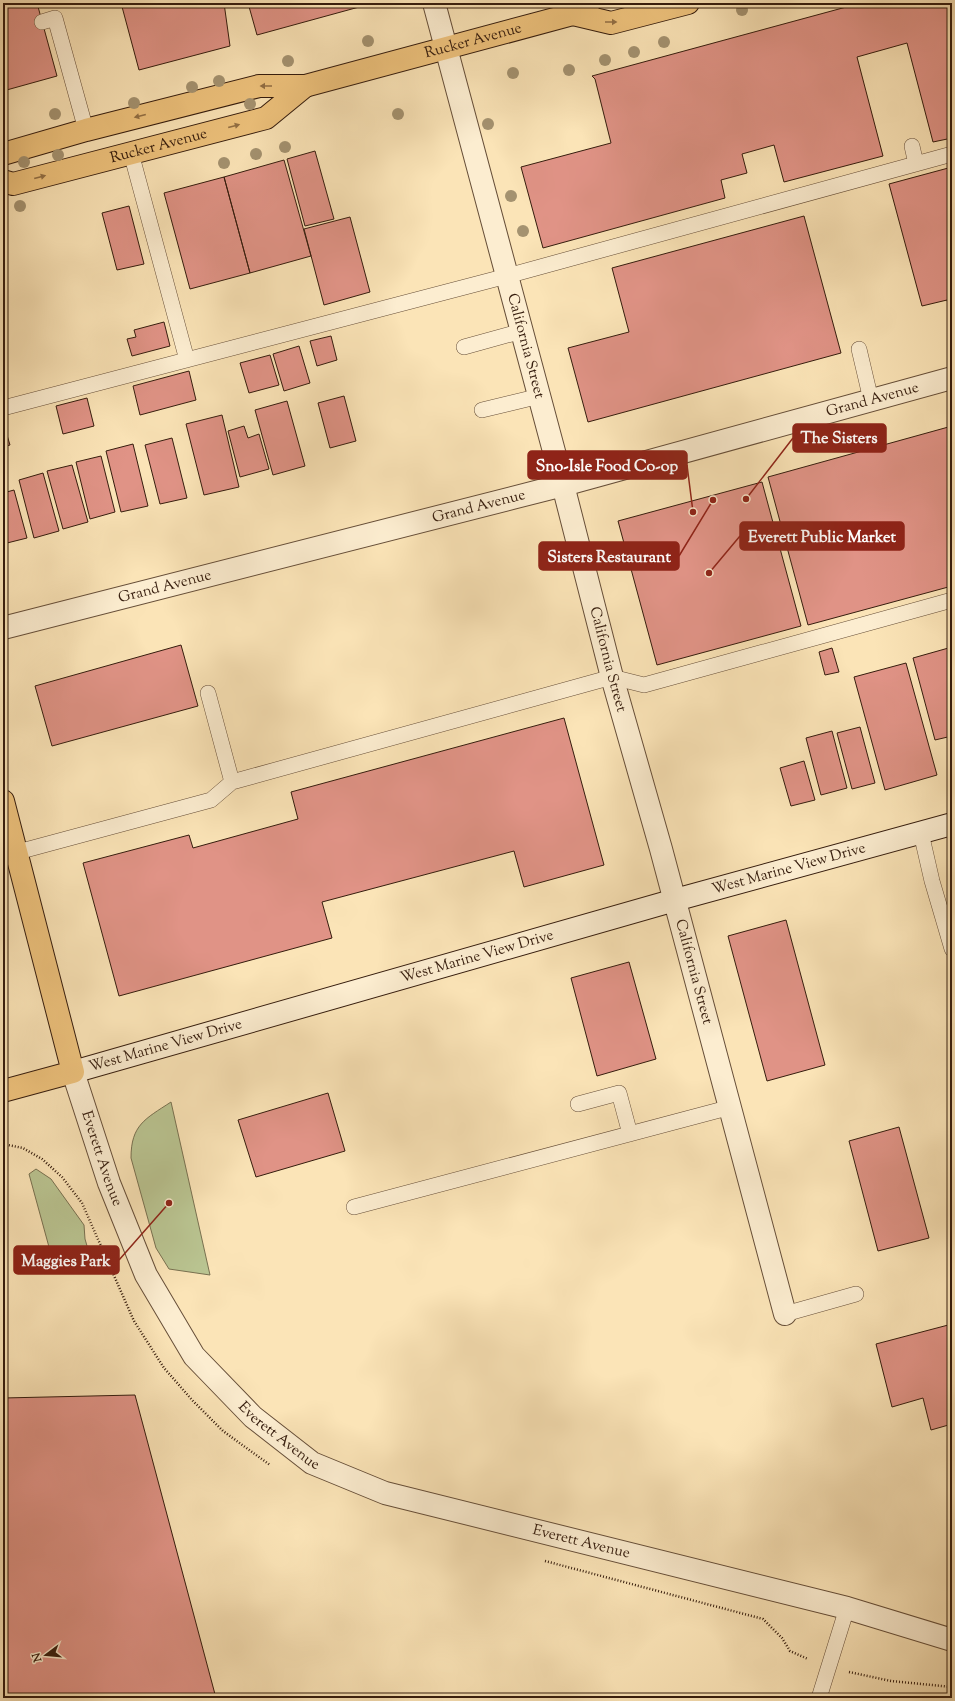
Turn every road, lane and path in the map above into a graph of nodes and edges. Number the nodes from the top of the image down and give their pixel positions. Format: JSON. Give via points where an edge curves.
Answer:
{"nodes":[{"id":1,"x":434,"y":3,"type":"edge"},
{"id":2,"x":688,"y":3,"type":"edge"},
{"id":3,"x":577,"y":7,"type":"edge"},
{"id":4,"x":42,"y":22,"type":"dead end"},
{"id":5,"x":446,"y":48,"type":"junction"},
{"id":6,"x":305,"y":86,"type":"junction"},
{"id":7,"x":86,"y":130,"type":"junction"},
{"id":8,"x":912,"y":146,"type":"dead end"},
{"id":9,"x":3,"y":154,"type":"edge"},
{"id":10,"x":131,"y":154,"type":"junction"},
{"id":11,"x":952,"y":154,"type":"edge"},
{"id":12,"x":916,"y":164,"type":"junction"},
{"id":13,"x":3,"y":181,"type":"edge"},
{"id":14,"x":507,"y":276,"type":"junction"},
{"id":15,"x":522,"y":331,"type":"junction"},
{"id":16,"x":464,"y":347,"type":"dead end"},
{"id":17,"x":859,"y":349,"type":"dead end"},
{"id":18,"x":187,"y":360,"type":"junction"},
{"id":19,"x":952,"y":378,"type":"edge"},
{"id":20,"x":540,"y":396,"type":"junction"},
{"id":21,"x":871,"y":400,"type":"junction"},
{"id":22,"x":3,"y":408,"type":"edge"},
{"id":23,"x":482,"y":410,"type":"dead end"},
{"id":24,"x":563,"y":485,"type":"junction"},
{"id":25,"x":952,"y":600,"type":"edge"},
{"id":26,"x":3,"y":628,"type":"edge"},
{"id":27,"x":612,"y":677,"type":"junction"},
{"id":28,"x":208,"y":693,"type":"dead end"},
{"id":29,"x":232,"y":782,"type":"junction"},
{"id":30,"x":3,"y":801,"type":"edge"},
{"id":31,"x":952,"y":824,"type":"edge"},
{"id":32,"x":921,"y":833,"type":"junction"},
{"id":33,"x":10,"y":854,"type":"edge"},
{"id":34,"x":675,"y":900,"type":"junction"},
{"id":35,"x":952,"y":949,"type":"edge"},
{"id":36,"x":73,"y":1072,"type":"junction"},
{"id":37,"x":3,"y":1091,"type":"edge"},
{"id":38,"x":578,"y":1104,"type":"dead end"},
{"id":39,"x":731,"y":1107,"type":"junction"},
{"id":40,"x":630,"y":1134,"type":"junction"},
{"id":41,"x":3,"y":1144,"type":"edge"},
{"id":42,"x":82,"y":1203,"type":"dead end"},
{"id":43,"x":354,"y":1207,"type":"dead end"},
{"id":44,"x":856,"y":1294,"type":"dead end"},
{"id":45,"x":785,"y":1314,"type":"joint"},
{"id":46,"x":847,"y":1608,"type":"junction"},
{"id":47,"x":952,"y":1640,"type":"edge"},
{"id":48,"x":790,"y":1651,"type":"dead end"},
{"id":49,"x":829,"y":1668,"type":"junction"},
{"id":50,"x":952,"y":1687,"type":"edge"},
{"id":51,"x":820,"y":1698,"type":"edge"}],
"edges":[{"from":1,"to":5,"type":"street","name":"California Street"},
{"from":3,"to":2,"type":"main road","name":"Rucker Avenue","one_way":true,"via":[[611,23]]},
{"from":3,"to":5,"type":"main road","name":"Rucker Avenue"},
{"from":4,"to":7,"type":"lane","via":[[54,18]]},
{"from":5,"to":6,"type":"main road","name":"Rucker Avenue"},
{"from":5,"to":14,"type":"street","name":"California Street"},
{"from":6,"to":7,"type":"main road","name":"Rucker Avenue","one_way":true,"via":[[259,86]]},
{"from":10,"to":6,"type":"main road","name":"Rucker Avenue","one_way":true,"via":[[266,118]]},
{"from":7,"to":9,"type":"main road","name":"Rucker Avenue"},
{"from":8,"to":12,"type":"lane"},
{"from":13,"to":10,"type":"main road","name":"Rucker Avenue","one_way":true,"via":[[14,184]]},
{"from":10,"to":18,"type":"lane"},
{"from":11,"to":12,"type":"lane"},
{"from":12,"to":14,"type":"lane"},
{"from":14,"to":15,"type":"street","name":"California Street"},
{"from":14,"to":18,"type":"lane"},
{"from":15,"to":16,"type":"lane"},
{"from":15,"to":20,"type":"street","name":"California Street"},
{"from":17,"to":21,"type":"lane"},
{"from":18,"to":22,"type":"lane"},
{"from":19,"to":21,"type":"street","name":"Grand Avenue"},
{"from":20,"to":23,"type":"lane"},
{"from":20,"to":24,"type":"street","name":"California Street"},
{"from":21,"to":24,"type":"street","name":"Grand Avenue"},
{"from":24,"to":26,"type":"street","name":"Grand Avenue"},
{"from":24,"to":27,"type":"street","name":"California Street"},
{"from":25,"to":27,"type":"lane","via":[[644,685]]},
{"from":27,"to":29,"type":"lane"},
{"from":27,"to":34,"type":"street","name":"California Street"},
{"from":28,"to":29,"type":"lane"},
{"from":29,"to":33,"type":"lane","via":[[211,800]]},
{"from":30,"to":33,"type":"main road","name":"Everett Avenue"},
{"from":31,"to":32,"type":"street","name":"West Marine View Drive"},
{"from":32,"to":34,"type":"street","name":"West Marine View Drive"},
{"from":32,"to":35,"type":"lane"},
{"from":33,"to":36,"type":"main road","name":"Everett Avenue"},
{"from":34,"to":36,"type":"street","name":"West Marine View Drive"},
{"from":34,"to":39,"type":"street","name":"California Street"},
{"from":36,"to":37,"type":"main road","name":"West Marine View Drive"},
{"from":36,"to":46,"type":"street","name":"Everett Avenue","via":[[109,1184],[146,1275],[194,1356],[253,1418],[312,1463],[385,1493]]},
{"from":38,"to":40,"type":"lane","via":[[619,1093]]},
{"from":39,"to":40,"type":"lane"},
{"from":39,"to":45,"type":"street","name":"California Street"},
{"from":40,"to":43,"type":"lane"},
{"from":41,"to":42,"type":"path","via":[[23,1148],[42,1159],[62,1177]]},
{"from":44,"to":45,"type":"lane"},
{"from":46,"to":47,"type":"street","name":"Everett Avenue"},
{"from":46,"to":49,"type":"lane"},
{"from":48,"to":49,"type":"path"},
{"from":49,"to":50,"type":"path","via":[[891,1681]]},
{"from":49,"to":51,"type":"lane"}]}
